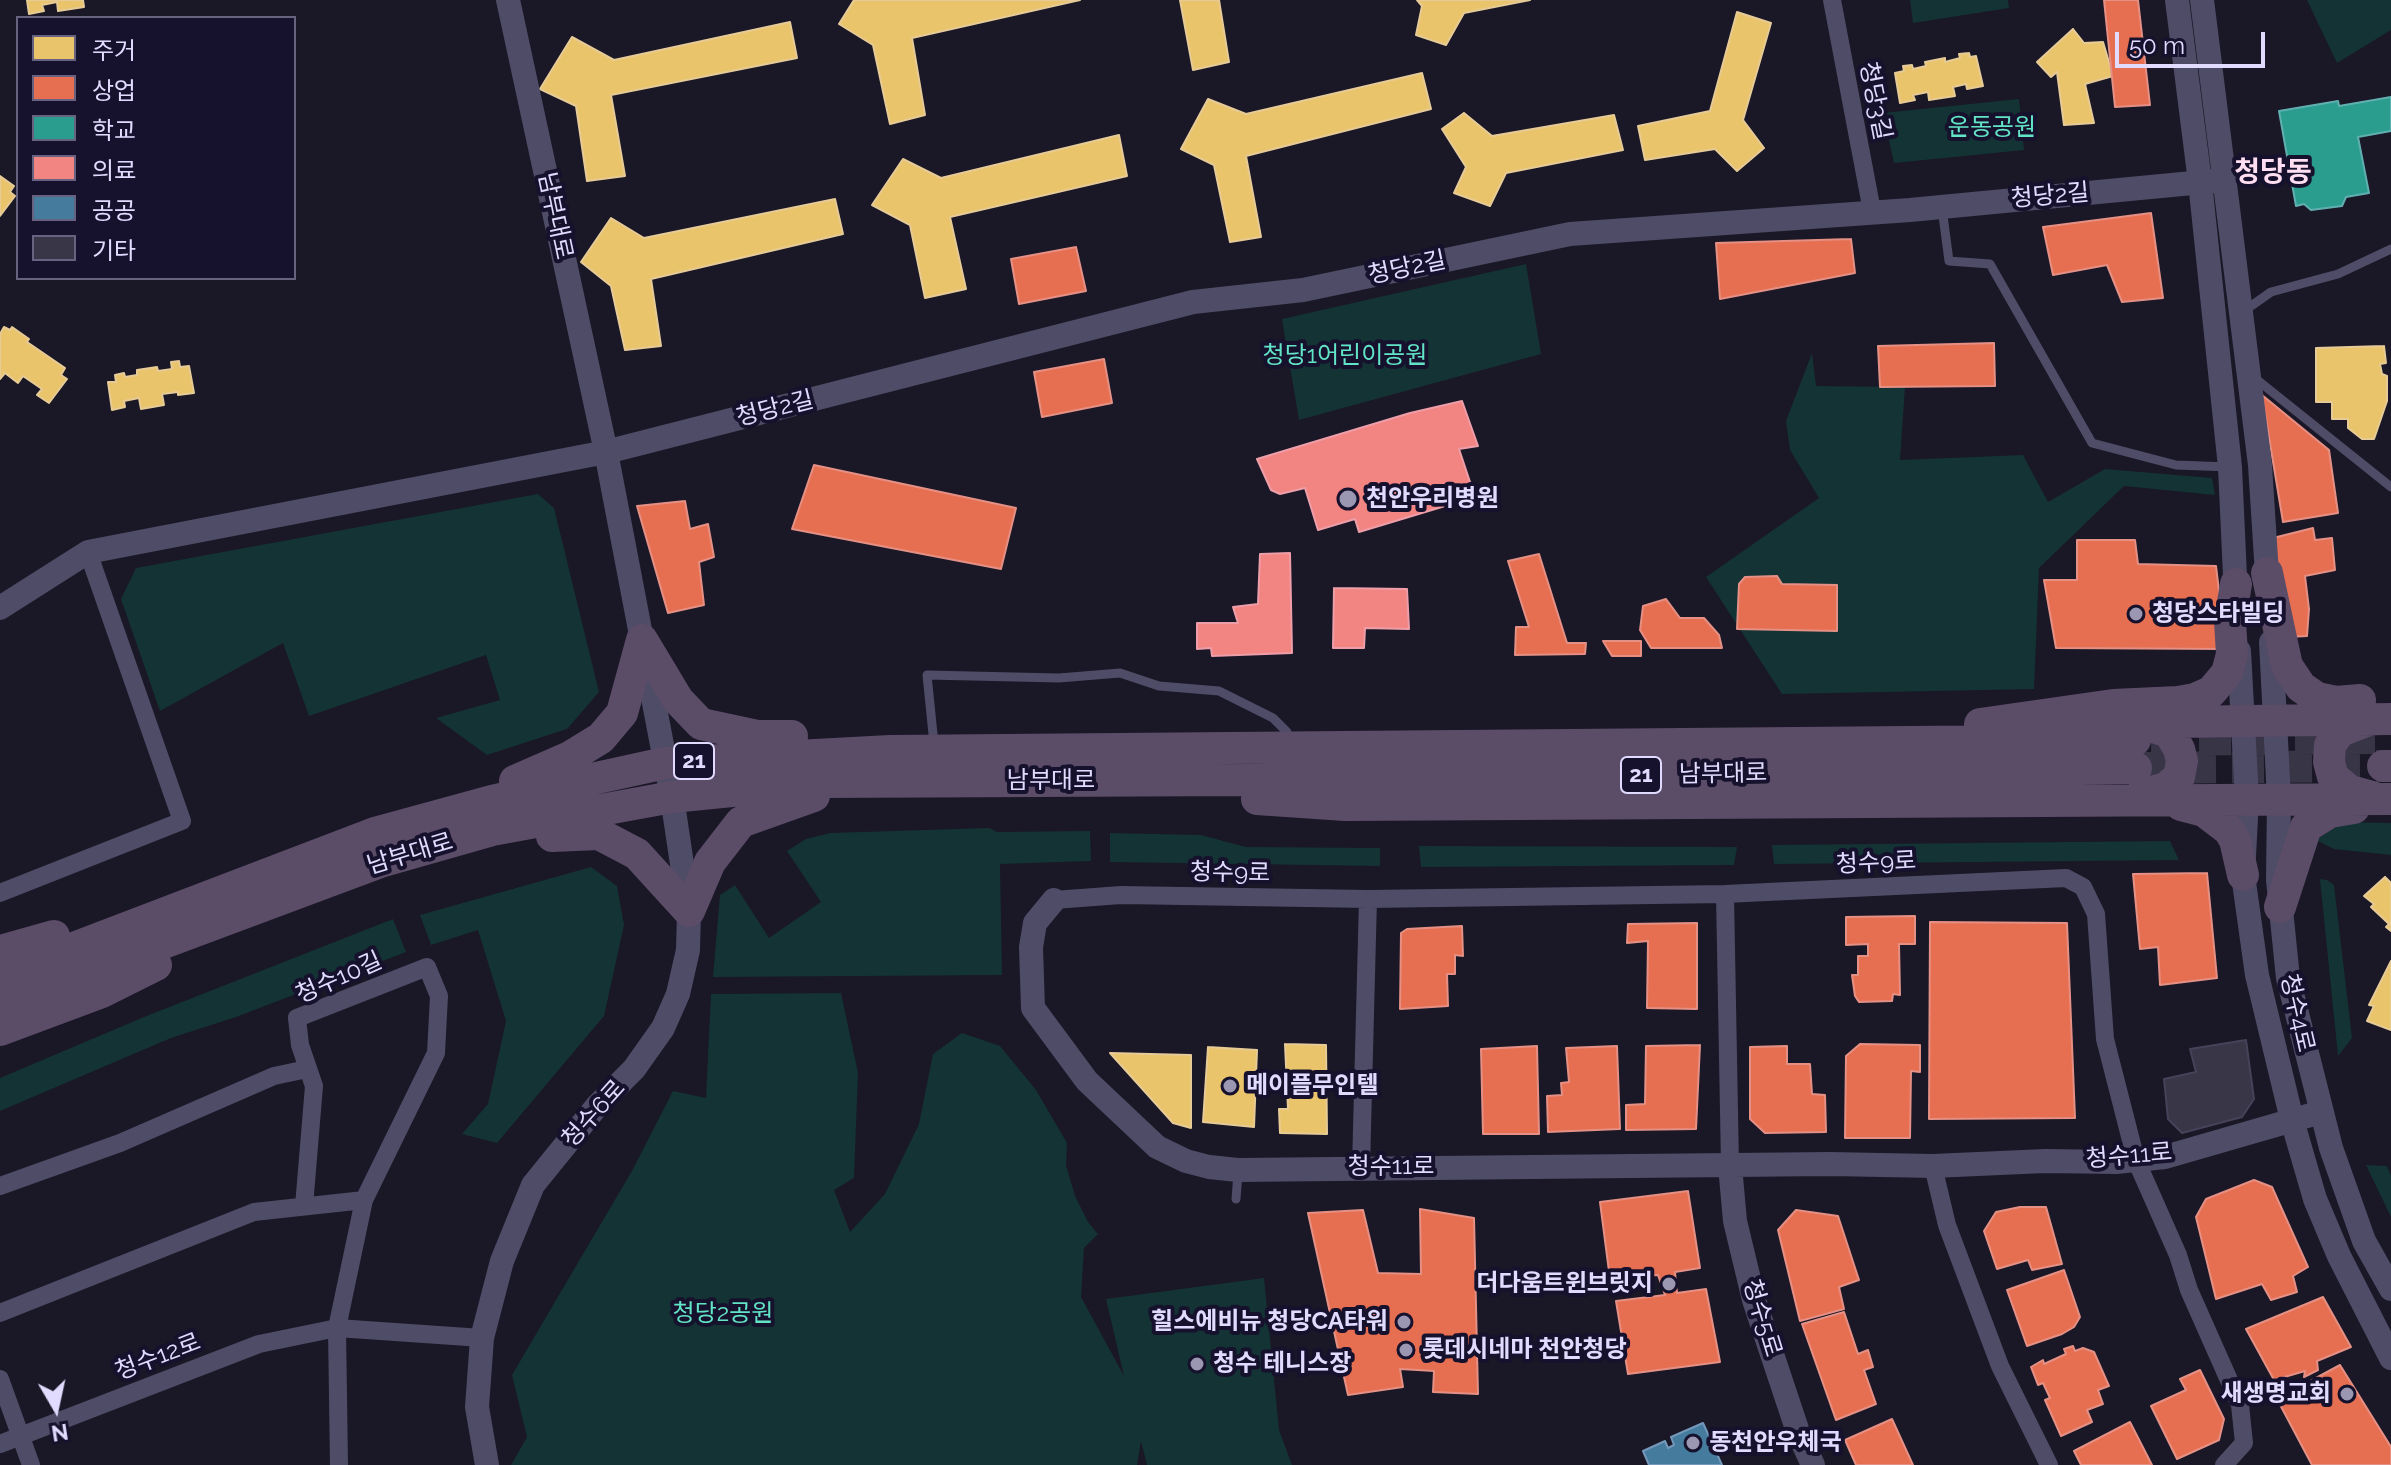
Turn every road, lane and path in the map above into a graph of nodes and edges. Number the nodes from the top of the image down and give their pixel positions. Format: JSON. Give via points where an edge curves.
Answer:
{"nodes":[{"id":1,"x":508,"y":0,"type":"edge"},
{"id":2,"x":1832,"y":0,"type":"edge"},
{"id":3,"x":2177,"y":0,"type":"edge"},
{"id":4,"x":2202,"y":0,"type":"edge"},
{"id":5,"x":2212,"y":181,"type":"junction"},
{"id":6,"x":1942,"y":207,"type":"junction"},
{"id":7,"x":1872,"y":211,"type":"junction"},
{"id":8,"x":2391,"y":249,"type":"edge"},
{"id":9,"x":2241,"y":313,"type":"junction"},
{"id":10,"x":2248,"y":370,"type":"junction"},
{"id":11,"x":606,"y":452,"type":"junction"},
{"id":12,"x":2230,"y":467,"type":"junction"},
{"id":13,"x":2391,"y":487,"type":"edge"},
{"id":14,"x":88,"y":552,"type":"junction"},
{"id":15,"x":2267,"y":573,"type":"junction"},
{"id":16,"x":2236,"y":584,"type":"junction"},
{"id":17,"x":0,"y":608,"type":"edge"},
{"id":18,"x":642,"y":640,"type":"junction"},
{"id":19,"x":2276,"y":721,"type":"junction"},
{"id":20,"x":2242,"y":722,"type":"junction"},
{"id":21,"x":1980,"y":724,"type":"junction"},
{"id":22,"x":1287,"y":732,"type":"junction"},
{"id":23,"x":2386,"y":735,"type":"edge"},
{"id":24,"x":2136,"y":744,"type":"junction"},
{"id":25,"x":890,"y":751,"type":"junction"},
{"id":26,"x":935,"y":751,"type":"junction"},
{"id":27,"x":665,"y":763,"type":"junction"},
{"id":28,"x":1147,"y":766,"type":"junction"},
{"id":29,"x":901,"y":782,"type":"junction"},
{"id":30,"x":672,"y":797,"type":"junction"},
{"id":31,"x":2263,"y":799,"type":"junction"},
{"id":32,"x":2122,"y":800,"type":"junction"},
{"id":33,"x":2387,"y":801,"type":"edge"},
{"id":34,"x":436,"y":831,"type":"junction"},
{"id":35,"x":2243,"y":875,"type":"junction"},
{"id":36,"x":257,"y":878,"type":"junction"},
{"id":37,"x":0,"y":893,"type":"edge"},
{"id":38,"x":295,"y":894,"type":"junction"},
{"id":39,"x":1725,"y":894,"type":"junction"},
{"id":40,"x":1368,"y":899,"type":"junction"},
{"id":41,"x":1054,"y":900,"type":"joint"},
{"id":42,"x":2280,"y":907,"type":"junction"},
{"id":43,"x":689,"y":911,"type":"junction"},
{"id":44,"x":0,"y":951,"type":"edge"},
{"id":45,"x":0,"y":976,"type":"edge"},
{"id":46,"x":0,"y":1004,"type":"edge"},
{"id":47,"x":0,"y":1030,"type":"edge"},
{"id":48,"x":307,"y":1069,"type":"junction"},
{"id":49,"x":2321,"y":1112,"type":"junction"},
{"id":50,"x":2292,"y":1120,"type":"junction"},
{"id":51,"x":2136,"y":1160,"type":"junction"},
{"id":52,"x":1730,"y":1166,"type":"junction"},
{"id":53,"x":1933,"y":1166,"type":"junction"},
{"id":54,"x":1361,"y":1167,"type":"junction"},
{"id":55,"x":1238,"y":1170,"type":"junction"},
{"id":56,"x":0,"y":1186,"type":"edge"},
{"id":57,"x":1236,"y":1199,"type":"dead end"},
{"id":58,"x":364,"y":1200,"type":"junction"},
{"id":59,"x":304,"y":1206,"type":"junction"},
{"id":60,"x":2391,"y":1289,"type":"edge"},
{"id":61,"x":0,"y":1313,"type":"edge"},
{"id":62,"x":337,"y":1328,"type":"junction"},
{"id":63,"x":482,"y":1338,"type":"junction"},
{"id":64,"x":2389,"y":1355,"type":"edge"},
{"id":65,"x":0,"y":1379,"type":"edge"},
{"id":66,"x":20,"y":1437,"type":"junction"},
{"id":67,"x":0,"y":1444,"type":"edge"},
{"id":68,"x":336,"y":1464,"type":"edge"},
{"id":69,"x":31,"y":1465,"type":"edge"},
{"id":70,"x":487,"y":1465,"type":"edge"},
{"id":71,"x":1813,"y":1465,"type":"edge"},
{"id":72,"x":2049,"y":1465,"type":"edge"},
{"id":73,"x":2224,"y":1465,"type":"edge"}],
"edges":[{"from":1,"to":11,"type":"street","name":"남부대로"},
{"from":2,"to":7,"type":"street","name":"청당3길"},
{"from":3,"to":5,"type":"street"},
{"from":4,"to":5,"type":"street"},
{"from":5,"to":6,"type":"street","name":"청당2길"},
{"from":5,"to":9,"type":"street","name":"청수4로"},
{"from":5,"to":12,"type":"street"},
{"from":6,"to":7,"type":"street","name":"청당2길"},
{"from":6,"to":12,"type":"lane","via":[[1949,261],[1990,264],[2092,443],[2176,465]]},
{"from":7,"to":11,"type":"street","name":"청당2길","via":[[1570,234],[1303,290],[1193,302]]},
{"from":8,"to":9,"type":"lane","via":[[2338,274],[2271,292]]},
{"from":9,"to":10,"type":"street","name":"청수4로"},
{"from":10,"to":13,"type":"lane"},
{"from":10,"to":15,"type":"street","name":"청수4로"},
{"from":11,"to":14,"type":"street","name":"청당2길"},
{"from":11,"to":18,"type":"street","name":"남부대로"},
{"from":12,"to":16,"type":"street"},
{"from":14,"to":17,"type":"street"},
{"from":14,"to":37,"type":"street","via":[[182,821]]},
{"from":15,"to":19,"type":"street","name":"청수4로"},
{"from":15,"to":23,"type":"highway","via":[[2287,666],[2301,687],[2336,702]]},
{"from":16,"to":20,"type":"street"},
{"from":16,"to":21,"type":"highway","via":[[2232,654],[2227,673],[2211,692],[2178,702],[2113,705]]},
{"from":18,"to":25,"type":"highway","via":[[678,700],[701,724],[757,736],[822,737]]},
{"from":18,"to":27,"type":"street","name":"남부대로"},
{"from":18,"to":34,"type":"highway","via":[[622,713],[601,738]]},
{"from":19,"to":20,"type":"highway"},
{"from":19,"to":23,"type":"highway"},
{"from":19,"to":31,"type":"street","name":"청수4로"},
{"from":20,"to":24,"type":"highway"},
{"from":20,"to":31,"type":"street"},
{"from":21,"to":22,"type":"highway"},
{"from":21,"to":24,"type":"highway"},
{"from":22,"to":26,"type":"lane","via":[[1262,711],[1219,691],[1159,686],[1120,673],[1059,678],[927,675]]},
{"from":22,"to":28,"type":"highway","via":[[1248,735]]},
{"from":23,"to":33,"type":"highway","via":[[2340,731],[2330,745],[2329,762],[2333,777],[2350,791]]},
{"from":24,"to":28,"type":"highway","name":"남부대로","number":"21"},
{"from":24,"to":32,"type":"highway","via":[[2169,732],[2182,761],[2179,777],[2166,788]]},
{"from":25,"to":26,"type":"highway","name":"남부대로","number":"21"},
{"from":25,"to":27,"type":"highway","name":"남부대로","number":"21"},
{"from":26,"to":28,"type":"highway","name":"남부대로","number":"21"},
{"from":27,"to":30,"type":"street","name":"청수6로"},
{"from":27,"to":34,"type":"highway","name":"남부대로","number":"21","via":[[492,801]]},
{"from":28,"to":29,"type":"highway","name":"남부대로","number":"21"},
{"from":28,"to":32,"type":"highway","via":[[1248,798],[1345,805]]},
{"from":29,"to":30,"type":"highway","name":"남부대로","number":"21","via":[[822,782]]},
{"from":29,"to":43,"type":"highway","via":[[812,796],[741,822],[710,862]]},
{"from":30,"to":34,"type":"highway","name":"남부대로","number":"21","via":[[492,830]]},
{"from":30,"to":43,"type":"street","name":"청수6로"},
{"from":31,"to":32,"type":"highway"},
{"from":31,"to":33,"type":"highway"},
{"from":31,"to":35,"type":"street"},
{"from":31,"to":42,"type":"street","name":"청수4로"},
{"from":32,"to":35,"type":"highway","via":[[2186,805],[2212,816],[2235,840]]},
{"from":33,"to":42,"type":"highway","via":[[2344,809],[2306,827]]},
{"from":34,"to":36,"type":"highway","name":"남부대로","number":"21","via":[[375,833]]},
{"from":34,"to":38,"type":"highway","name":"남부대로","number":"21","via":[[383,861]]},
{"from":34,"to":43,"type":"highway","via":[[599,834],[637,854]]},
{"from":35,"to":50,"type":"street","via":[[2257,975]]},
{"from":36,"to":44,"type":"highway"},
{"from":36,"to":45,"type":"highway","name":"남부대로","number":"21"},
{"from":38,"to":46,"type":"highway","name":"남부대로","number":"21"},
{"from":38,"to":47,"type":"highway","via":[[102,992]]},
{"from":39,"to":40,"type":"street","name":"청수9로"},
{"from":39,"to":51,"type":"street","name":"청수9로","via":[[2066,878],[2083,887],[2096,914],[2105,1039]]},
{"from":39,"to":52,"type":"street"},
{"from":40,"to":41,"type":"street","name":"청수9로","via":[[1121,895]]},
{"from":40,"to":54,"type":"street"},
{"from":41,"to":55,"type":"street","name":"청수11로","via":[[1035,923],[1033,1008],[1087,1081],[1157,1147],[1186,1161]]},
{"from":42,"to":49,"type":"street","name":"청수4로","via":[[2288,978]]},
{"from":43,"to":63,"type":"street","name":"청수6로","via":[[685,965],[663,1028],[533,1185],[502,1261]]},
{"from":48,"to":56,"type":"street","via":[[274,1076],[120,1143]]},
{"from":48,"to":58,"type":"street","name":"청수10길","via":[[297,1018],[427,967],[439,996],[436,1053]]},
{"from":48,"to":59,"type":"street","via":[[314,1086]]},
{"from":49,"to":50,"type":"street","name":"청수11로"},
{"from":49,"to":60,"type":"street","name":"청수4로","via":[[2364,1241]]},
{"from":50,"to":51,"type":"street","name":"청수11로","via":[[2165,1157]]},
{"from":50,"to":64,"type":"street","via":[[2315,1199]]},
{"from":51,"to":53,"type":"street","name":"청수11로"},
{"from":51,"to":73,"type":"street","name":"청수9로","via":[[2240,1405],[2244,1443]]},
{"from":52,"to":53,"type":"street","name":"청수11로"},
{"from":52,"to":54,"type":"street","name":"청수11로"},
{"from":52,"to":71,"type":"street","name":"청수5로","via":[[1735,1221],[1754,1300]]},
{"from":53,"to":72,"type":"street","via":[[1947,1225],[2000,1366]]},
{"from":54,"to":55,"type":"street","name":"청수11로"},
{"from":55,"to":57,"type":"lane"},
{"from":58,"to":59,"type":"street"},
{"from":58,"to":62,"type":"street","name":"청수10길"},
{"from":59,"to":61,"type":"street","via":[[254,1212]]},
{"from":62,"to":63,"type":"street","name":"청수12로"},
{"from":62,"to":66,"type":"street","name":"청수12로","via":[[259,1344]]},
{"from":62,"to":68,"type":"street"},
{"from":63,"to":70,"type":"street","name":"청수6로","via":[[477,1407]]},
{"from":65,"to":66,"type":"street"},
{"from":66,"to":67,"type":"street","name":"청수12로"},
{"from":66,"to":69,"type":"street"}]}
